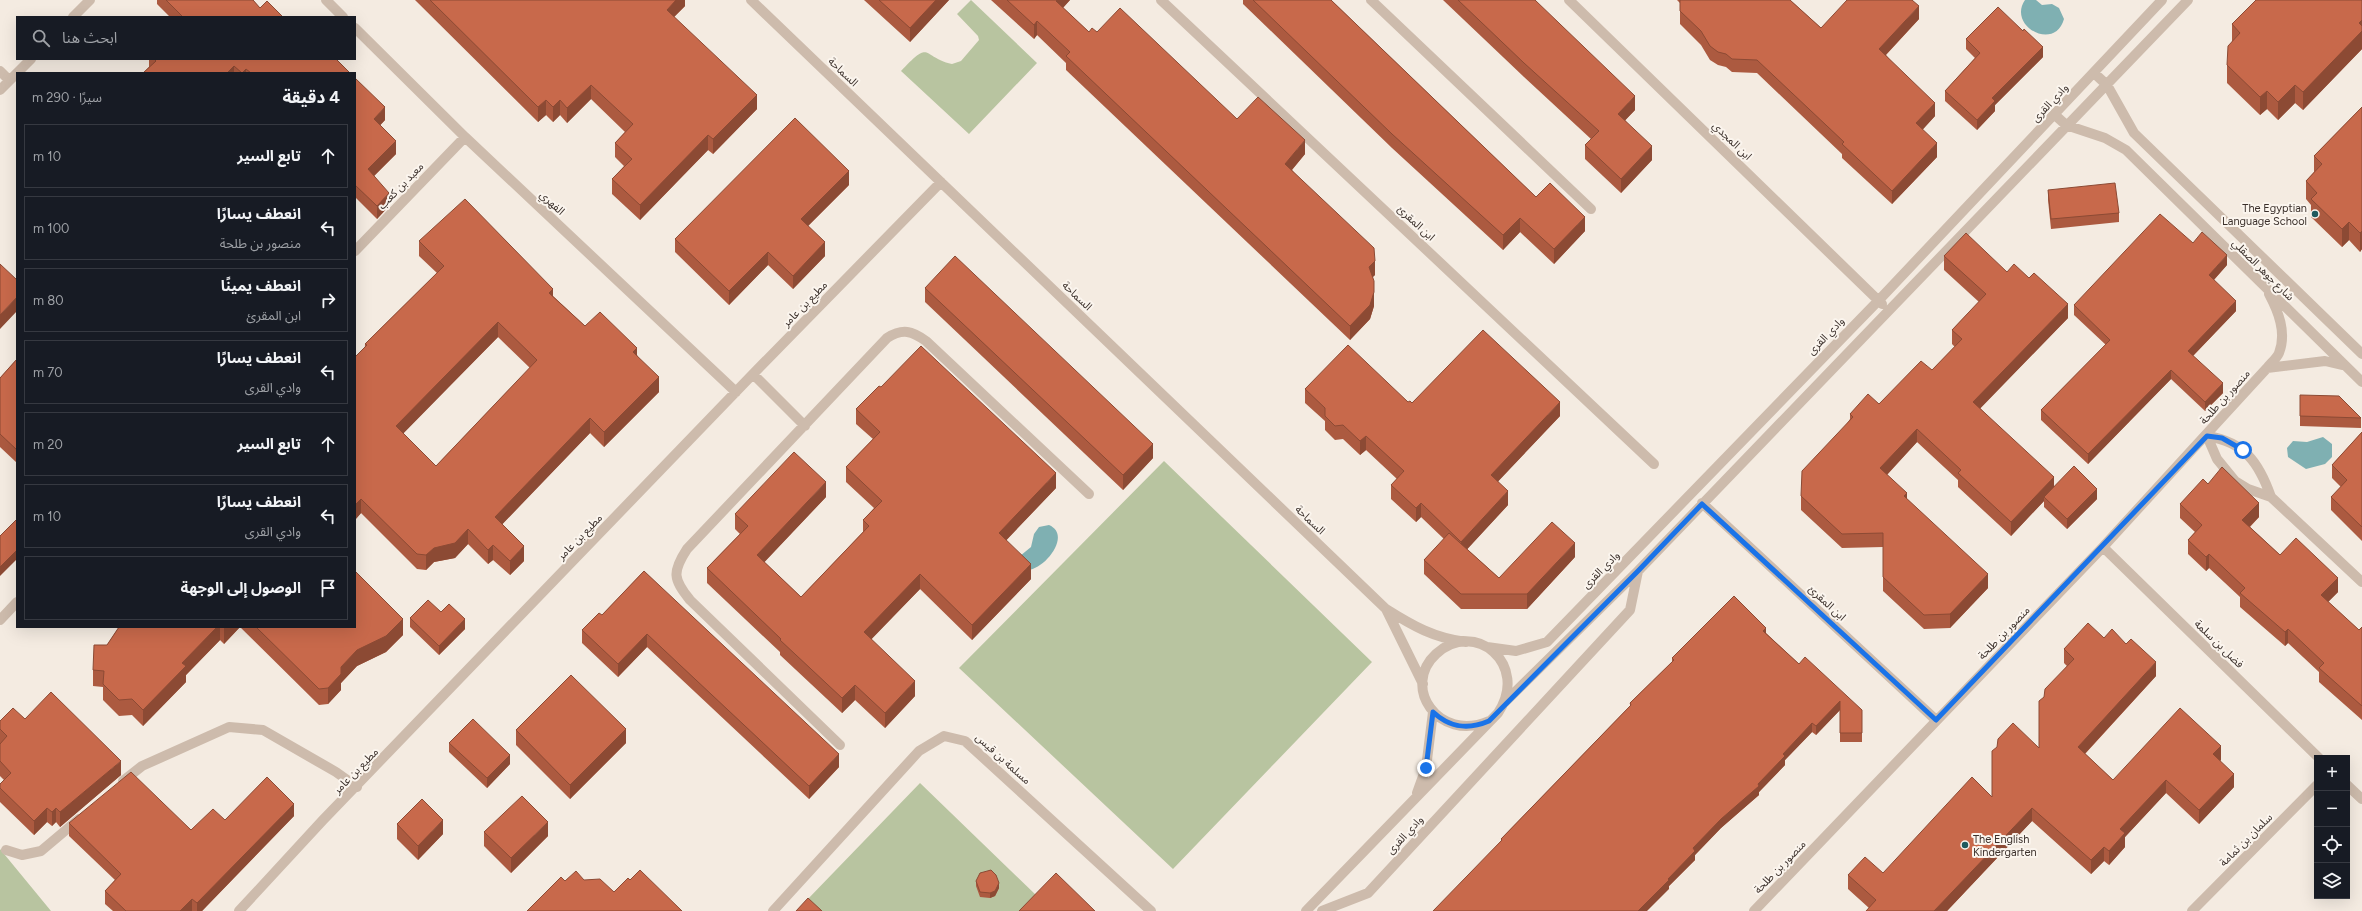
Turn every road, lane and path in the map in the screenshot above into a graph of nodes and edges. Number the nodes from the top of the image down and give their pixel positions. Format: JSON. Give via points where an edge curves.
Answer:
{"nodes":[{"id":1,"x":90,"y":0,"type":"edge"},
{"id":2,"x":326,"y":0,"type":"edge"},
{"id":3,"x":751,"y":0,"type":"edge"},
{"id":4,"x":1161,"y":0,"type":"edge"},
{"id":5,"x":1371,"y":0,"type":"edge"},
{"id":6,"x":1569,"y":0,"type":"edge"},
{"id":7,"x":2162,"y":0,"type":"edge"},
{"id":8,"x":2188,"y":0,"type":"edge"},
{"id":9,"x":74,"y":16,"type":"edge"},
{"id":10,"x":343,"y":16,"type":"edge"},
{"id":11,"x":356,"y":29,"type":"edge"},
{"id":12,"x":30,"y":60,"type":"edge"},
{"id":13,"x":0,"y":71,"type":"edge"},
{"id":14,"x":17,"y":72,"type":"edge"},
{"id":15,"x":16,"y":73,"type":"edge"},
{"id":16,"x":2094,"y":73,"type":"junction"},
{"id":17,"x":9,"y":80,"type":"junction"},
{"id":18,"x":2107,"y":85,"type":"junction"},
{"id":19,"x":0,"y":90,"type":"edge"},
{"id":20,"x":2055,"y":115,"type":"junction"},
{"id":21,"x":2066,"y":125,"type":"junction"},
{"id":22,"x":465,"y":137,"type":"junction"},
{"id":23,"x":941,"y":182,"type":"junction"},
{"id":24,"x":1591,"y":209,"type":"dead end"},
{"id":25,"x":356,"y":250,"type":"edge"},
{"id":26,"x":2270,"y":294,"type":"junction"},
{"id":27,"x":1878,"y":300,"type":"junction"},
{"id":28,"x":1888,"y":310,"type":"junction"},
{"id":29,"x":2362,"y":354,"type":"edge"},
{"id":30,"x":2346,"y":367,"type":"junction"},
{"id":31,"x":2267,"y":368,"type":"junction"},
{"id":32,"x":753,"y":374,"type":"junction"},
{"id":33,"x":2362,"y":382,"type":"edge"},
{"id":34,"x":736,"y":392,"type":"junction"},
{"id":35,"x":805,"y":426,"type":"junction"},
{"id":36,"x":2207,"y":436,"type":"junction"},
{"id":37,"x":1654,"y":464,"type":"dead end"},
{"id":38,"x":1089,"y":494,"type":"dead end"},
{"id":39,"x":2271,"y":497,"type":"junction"},
{"id":40,"x":1702,"y":504,"type":"junction"},
{"id":41,"x":2103,"y":547,"type":"junction"},
{"id":42,"x":1638,"y":571,"type":"junction"},
{"id":43,"x":2362,"y":582,"type":"edge"},
{"id":44,"x":16,"y":603,"type":"edge"},
{"id":45,"x":1386,"y":609,"type":"junction"},
{"id":46,"x":0,"y":620,"type":"edge"},
{"id":47,"x":1466,"y":642,"type":"junction"},
{"id":48,"x":1487,"y":647,"type":"junction"},
{"id":49,"x":1423,"y":684,"type":"junction"},
{"id":50,"x":1504,"y":703,"type":"junction"},
{"id":51,"x":1433,"y":712,"type":"junction"},
{"id":52,"x":1936,"y":720,"type":"junction"},
{"id":53,"x":1489,"y":721,"type":"junction"},
{"id":54,"x":840,"y":745,"type":"dead end"},
{"id":55,"x":2316,"y":755,"type":"edge"},
{"id":56,"x":118,"y":786,"type":"edge"},
{"id":57,"x":357,"y":787,"type":"junction"},
{"id":58,"x":2314,"y":788,"type":"edge"},
{"id":59,"x":2350,"y":788,"type":"edge"},
{"id":60,"x":1414,"y":799,"type":"junction"},
{"id":61,"x":2362,"y":799,"type":"edge"},
{"id":62,"x":88,"y":812,"type":"edge"},
{"id":63,"x":6,"y":850,"type":"dead end"},
{"id":64,"x":239,"y":911,"type":"edge"},
{"id":65,"x":773,"y":911,"type":"edge"},
{"id":66,"x":1151,"y":911,"type":"edge"},
{"id":67,"x":1306,"y":911,"type":"edge"},
{"id":68,"x":1322,"y":911,"type":"edge"},
{"id":69,"x":1754,"y":911,"type":"edge"},
{"id":70,"x":2192,"y":911,"type":"edge"}],
"edges":[{"from":1,"to":9,"type":"street"},
{"from":2,"to":10,"type":"street"},
{"from":3,"to":23,"type":"street","name":"السماحة"},
{"from":4,"to":37,"type":"street","name":"ابن المقرئ"},
{"from":5,"to":24,"type":"street"},
{"from":6,"to":27,"type":"street","name":"ابن المجدي"},
{"from":7,"to":16,"type":"street","name":"وادي القرى"},
{"from":8,"to":18,"type":"street"},
{"from":11,"to":22,"type":"street","name":"الفهري"},
{"from":12,"to":14,"type":"street"},
{"from":13,"to":17,"type":"street"},
{"from":15,"to":17,"type":"street"},
{"from":16,"to":18,"type":"street","name":"شارع جوهر الصقلي"},
{"from":16,"to":20,"type":"street","name":"وادي القرى"},
{"from":17,"to":19,"type":"street"},
{"from":18,"to":21,"type":"street"},
{"from":18,"to":29,"type":"street","name":"شارع جوهر الصقلي","via":[[2134,133]]},
{"from":20,"to":21,"type":"street"},
{"from":20,"to":27,"type":"street","name":"وادي القرى"},
{"from":21,"to":26,"type":"street","name":"شارع جوهر الصقلي","via":[[2105,138],[2126,150]]},
{"from":21,"to":28,"type":"street"},
{"from":22,"to":25,"type":"street","name":"معبد بن كعب"},
{"from":22,"to":34,"type":"street","name":"الفهري"},
{"from":23,"to":32,"type":"street","name":"مطيع بن عامر"},
{"from":23,"to":45,"type":"street","name":"السماحة"},
{"from":26,"to":30,"type":"street","name":"شارع جوهر الصقلي"},
{"from":26,"to":31,"type":"street","name":"منصور بن طلحة","via":[[2280,315],[2281,334],[2279,353]]},
{"from":27,"to":28,"type":"street","name":"ابن المجدي"},
{"from":27,"to":48,"type":"street","name":"وادي القرى","via":[[1547,642],[1516,651]]},
{"from":28,"to":40,"type":"street"},
{"from":30,"to":31,"type":"street","via":[[2325,361]]},
{"from":30,"to":33,"type":"street","name":"شارع جوهر الصقلي"},
{"from":31,"to":36,"type":"street","name":"منصور بن طلحة"},
{"from":32,"to":34,"type":"street","name":"مطيع بن عامر"},
{"from":32,"to":35,"type":"street"},
{"from":34,"to":57,"type":"street","name":"مطيع بن عامر"},
{"from":35,"to":38,"type":"street","via":[[887,338],[896,332],[913,332],[926,341]]},
{"from":35,"to":54,"type":"street","via":[[687,549],[676,565],[676,577],[690,600]]},
{"from":36,"to":39,"type":"street","via":[[2221,465],[2235,481],[2248,489]]},
{"from":36,"to":39,"type":"street","via":[[2222,438],[2243,450],[2262,472]]},
{"from":36,"to":41,"type":"street","name":"منصور بن طلحة"},
{"from":39,"to":43,"type":"street"},
{"from":40,"to":42,"type":"street"},
{"from":40,"to":52,"type":"street","name":"ابن المقرئ"},
{"from":41,"to":52,"type":"street","name":"منصور بن طلحة"},
{"from":41,"to":55,"type":"street","name":"فضل بن سلمة"},
{"from":42,"to":50,"type":"street"},
{"from":42,"to":68,"type":"street","name":"وادي القرى","via":[[1630,610],[1368,893]]},
{"from":44,"to":46,"type":"street"},
{"from":45,"to":47,"type":"street","name":"السماحة","via":[[1444,639]]},
{"from":45,"to":49,"type":"street","name":"السماحة"},
{"from":47,"to":48,"type":"street"},
{"from":47,"to":49,"type":"street","via":[[1455,643],[1436,654],[1429,663]]},
{"from":48,"to":50,"type":"street","via":[[1507,672],[1509,682]]},
{"from":49,"to":51,"type":"street","via":[[1426,699]]},
{"from":50,"to":53,"type":"street"},
{"from":51,"to":53,"type":"street","via":[[1442,720],[1454,725],[1477,726]]},
{"from":51,"to":60,"type":"street","name":"وادي القرى","via":[[1426,768]]},
{"from":52,"to":69,"type":"street","name":"منصور بن طلحة"},
{"from":53,"to":60,"type":"street","name":"وادي القرى"},
{"from":56,"to":57,"type":"street","via":[[142,766],[229,727],[263,730]]},
{"from":57,"to":64,"type":"street","name":"مطيع بن عامر"},
{"from":58,"to":70,"type":"street","name":"سلمان بن ثمامة"},
{"from":59,"to":61,"type":"street"},
{"from":60,"to":67,"type":"street","name":"وادي القرى"},
{"from":62,"to":63,"type":"street","via":[[41,851],[22,855]]},
{"from":65,"to":66,"type":"street","name":"مسلمة بن قيس","via":[[919,750],[944,736],[965,741]]}]}
